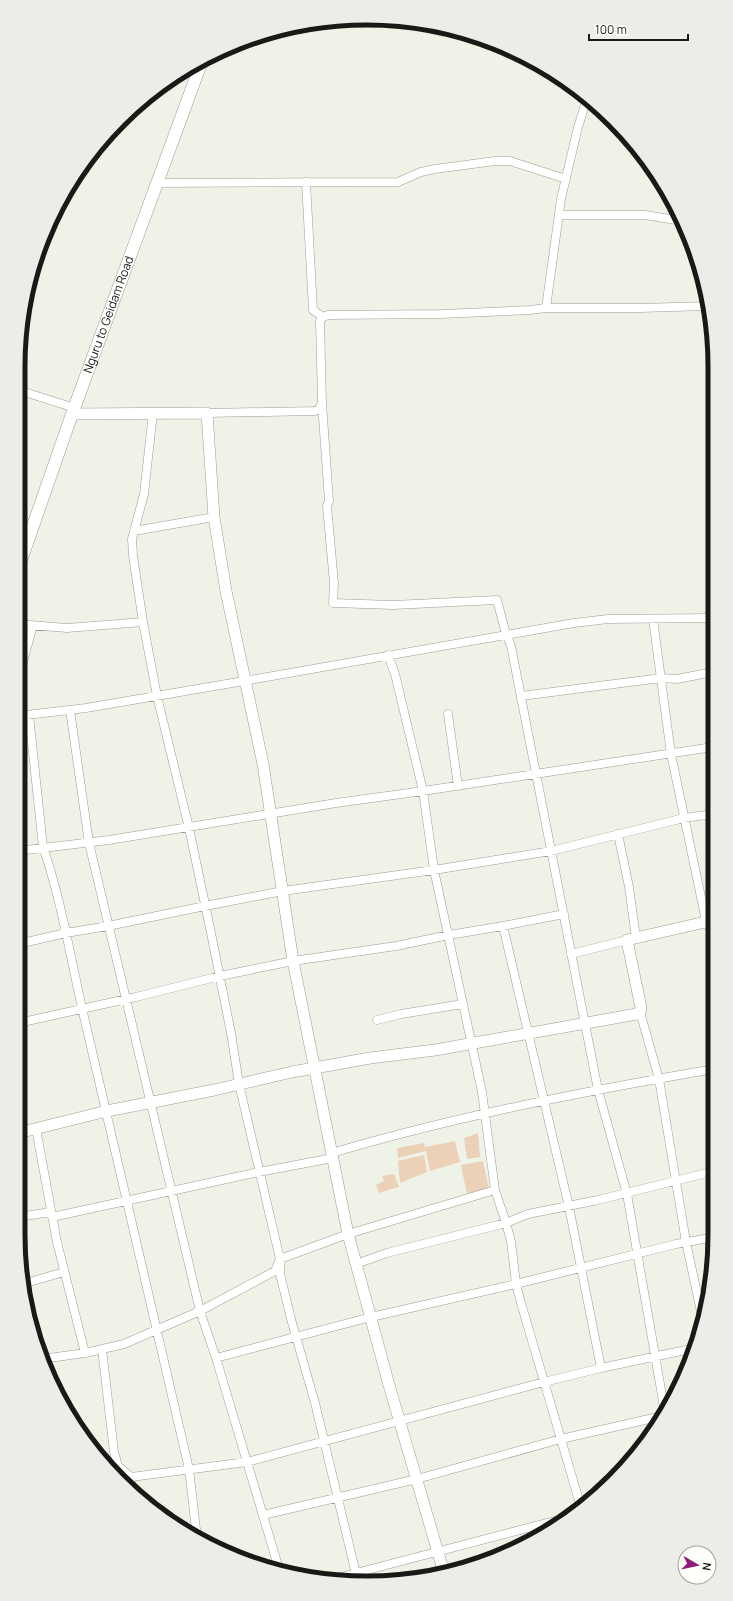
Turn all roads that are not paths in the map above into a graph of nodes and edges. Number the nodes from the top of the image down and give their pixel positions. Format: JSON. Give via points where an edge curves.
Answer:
{"nodes":[{"id":1,"x":197,"y":70,"type":"edge"},
{"id":2,"x":585,"y":105,"type":"edge"},
{"id":3,"x":566,"y":180,"type":"junction"},
{"id":4,"x":306,"y":182,"type":"junction"},
{"id":5,"x":157,"y":183,"type":"junction"},
{"id":6,"x":559,"y":215,"type":"junction"},
{"id":7,"x":675,"y":220,"type":"edge"},
{"id":8,"x":702,"y":306,"type":"edge"},
{"id":9,"x":546,"y":308,"type":"junction"},
{"id":10,"x":323,"y":317,"type":"junction"},
{"id":11,"x":25,"y":393,"type":"edge"},
{"id":12,"x":322,"y":403,"type":"junction"},
{"id":13,"x":74,"y":411,"type":"junction"},
{"id":14,"x":153,"y":413,"type":"junction"},
{"id":15,"x":207,"y":413,"type":"junction"},
{"id":16,"x":214,"y":517,"type":"junction"},
{"id":17,"x":134,"y":531,"type":"junction"},
{"id":18,"x":25,"y":549,"type":"edge"},
{"id":19,"x":708,"y":618,"type":"edge"},
{"id":20,"x":652,"y":619,"type":"junction"},
{"id":21,"x":142,"y":622,"type":"junction"},
{"id":22,"x":25,"y":624,"type":"edge"},
{"id":23,"x":33,"y":625,"type":"junction"},
{"id":24,"x":506,"y":634,"type":"junction"},
{"id":25,"x":25,"y":654,"type":"edge"},
{"id":26,"x":388,"y":656,"type":"junction"},
{"id":27,"x":708,"y":673,"type":"edge"},
{"id":28,"x":661,"y":678,"type":"junction"},
{"id":29,"x":244,"y":681,"type":"junction"},
{"id":30,"x":157,"y":696,"type":"junction"},
{"id":31,"x":521,"y":696,"type":"junction"},
{"id":32,"x":70,"y":710,"type":"junction"},
{"id":33,"x":448,"y":714,"type":"dead end"},
{"id":34,"x":25,"y":715,"type":"edge"},
{"id":35,"x":30,"y":715,"type":"junction"},
{"id":36,"x":708,"y":748,"type":"edge"},
{"id":37,"x":671,"y":754,"type":"junction"},
{"id":38,"x":536,"y":774,"type":"junction"},
{"id":39,"x":458,"y":786,"type":"junction"},
{"id":40,"x":423,"y":791,"type":"junction"},
{"id":41,"x":271,"y":814,"type":"junction"},
{"id":42,"x":708,"y":815,"type":"edge"},
{"id":43,"x":684,"y":818,"type":"junction"},
{"id":44,"x":189,"y":828,"type":"junction"},
{"id":45,"x":618,"y":834,"type":"junction"},
{"id":46,"x":89,"y":843,"type":"junction"},
{"id":47,"x":43,"y":847,"type":"junction"},
{"id":48,"x":25,"y":850,"type":"edge"},
{"id":49,"x":551,"y":851,"type":"junction"},
{"id":50,"x":434,"y":870,"type":"junction"},
{"id":51,"x":283,"y":892,"type":"junction"},
{"id":52,"x":205,"y":906,"type":"junction"},
{"id":53,"x":708,"y":912,"type":"edge"},
{"id":54,"x":564,"y":914,"type":"junction"},
{"id":55,"x":708,"y":920,"type":"edge"},
{"id":56,"x":108,"y":926,"type":"junction"},
{"id":57,"x":503,"y":926,"type":"junction"},
{"id":58,"x":66,"y":933,"type":"junction"},
{"id":59,"x":449,"y":935,"type":"junction"},
{"id":60,"x":631,"y":939,"type":"junction"},
{"id":61,"x":25,"y":942,"type":"edge"},
{"id":62,"x":571,"y":954,"type":"junction"},
{"id":63,"x":293,"y":961,"type":"junction"},
{"id":64,"x":220,"y":976,"type":"junction"},
{"id":65,"x":125,"y":999,"type":"junction"},
{"id":66,"x":463,"y":1004,"type":"junction"},
{"id":67,"x":82,"y":1008,"type":"junction"},
{"id":68,"x":640,"y":1012,"type":"junction"},
{"id":69,"x":377,"y":1020,"type":"dead end"},
{"id":70,"x":25,"y":1021,"type":"edge"},
{"id":71,"x":585,"y":1024,"type":"junction"},
{"id":72,"x":529,"y":1033,"type":"junction"},
{"id":73,"x":472,"y":1043,"type":"junction"},
{"id":74,"x":316,"y":1068,"type":"junction"},
{"id":75,"x":708,"y":1070,"type":"edge"},
{"id":76,"x":659,"y":1078,"type":"junction"},
{"id":77,"x":239,"y":1084,"type":"junction"},
{"id":78,"x":598,"y":1090,"type":"junction"},
{"id":79,"x":545,"y":1101,"type":"junction"},
{"id":80,"x":149,"y":1102,"type":"junction"},
{"id":81,"x":107,"y":1111,"type":"junction"},
{"id":82,"x":484,"y":1114,"type":"junction"},
{"id":83,"x":36,"y":1129,"type":"junction"},
{"id":84,"x":25,"y":1131,"type":"edge"},
{"id":85,"x":333,"y":1156,"type":"junction"},
{"id":86,"x":259,"y":1172,"type":"junction"},
{"id":87,"x":708,"y":1172,"type":"edge"},
{"id":88,"x":676,"y":1180,"type":"junction"},
{"id":89,"x":495,"y":1190,"type":"junction"},
{"id":90,"x":171,"y":1191,"type":"junction"},
{"id":91,"x":627,"y":1194,"type":"junction"},
{"id":92,"x":127,"y":1201,"type":"junction"},
{"id":93,"x":569,"y":1207,"type":"junction"},
{"id":94,"x":52,"y":1214,"type":"junction"},
{"id":95,"x":25,"y":1216,"type":"edge"},
{"id":96,"x":506,"y":1223,"type":"junction"},
{"id":97,"x":348,"y":1234,"type":"junction"},
{"id":98,"x":708,"y":1238,"type":"edge"},
{"id":99,"x":686,"y":1242,"type":"junction"},
{"id":100,"x":638,"y":1254,"type":"junction"},
{"id":101,"x":280,"y":1259,"type":"junction"},
{"id":102,"x":356,"y":1264,"type":"junction"},
{"id":103,"x":581,"y":1267,"type":"junction"},
{"id":104,"x":64,"y":1272,"type":"junction"},
{"id":105,"x":28,"y":1281,"type":"edge"},
{"id":106,"x":516,"y":1284,"type":"junction"},
{"id":107,"x":700,"y":1306,"type":"edge"},
{"id":108,"x":200,"y":1311,"type":"junction"},
{"id":109,"x":371,"y":1317,"type":"junction"},
{"id":110,"x":157,"y":1331,"type":"junction"},
{"id":111,"x":296,"y":1336,"type":"junction"},
{"id":112,"x":102,"y":1349,"type":"junction"},
{"id":113,"x":688,"y":1349,"type":"edge"},
{"id":114,"x":85,"y":1353,"type":"junction"},
{"id":115,"x":656,"y":1356,"type":"junction"},
{"id":116,"x":48,"y":1358,"type":"edge"},
{"id":117,"x":216,"y":1358,"type":"junction"},
{"id":118,"x":600,"y":1368,"type":"junction"},
{"id":119,"x":544,"y":1382,"type":"junction"},
{"id":120,"x":663,"y":1403,"type":"edge"},
{"id":121,"x":654,"y":1418,"type":"edge"},
{"id":122,"x":399,"y":1420,"type":"junction"},
{"id":123,"x":560,"y":1439,"type":"junction"},
{"id":124,"x":325,"y":1440,"type":"junction"},
{"id":125,"x":247,"y":1462,"type":"junction"},
{"id":126,"x":118,"y":1466,"type":"joint"},
{"id":127,"x":189,"y":1469,"type":"junction"},
{"id":128,"x":131,"y":1477,"type":"junction"},
{"id":129,"x":417,"y":1479,"type":"junction"},
{"id":130,"x":131,"y":1482,"type":"edge"},
{"id":131,"x":339,"y":1497,"type":"junction"},
{"id":132,"x":579,"y":1501,"type":"edge"},
{"id":133,"x":263,"y":1515,"type":"junction"},
{"id":134,"x":549,"y":1522,"type":"edge"},
{"id":135,"x":196,"y":1530,"type":"edge"},
{"id":136,"x":438,"y":1552,"type":"junction"},
{"id":137,"x":277,"y":1564,"type":"edge"},
{"id":138,"x":442,"y":1567,"type":"edge"},
{"id":139,"x":357,"y":1575,"type":"edge"}],
"edges":[{"from":1,"to":5,"type":"main road","name":"Nguru to Geidam Road"},
{"from":2,"to":3,"type":"street"},
{"from":3,"to":4,"type":"street","via":[[510,161],[495,161],[435,169],[398,182]]},
{"from":3,"to":6,"type":"street"},
{"from":4,"to":5,"type":"street"},
{"from":4,"to":10,"type":"street","via":[[313,310]]},
{"from":5,"to":13,"type":"main road","name":"Nguru to Geidam Road"},
{"from":6,"to":7,"type":"street","via":[[645,215]]},
{"from":6,"to":9,"type":"street"},
{"from":8,"to":9,"type":"street"},
{"from":9,"to":10,"type":"street"},
{"from":10,"to":12,"type":"street","via":[[320,321]]},
{"from":11,"to":13,"type":"street"},
{"from":12,"to":15,"type":"street","via":[[315,411]]},
{"from":12,"to":24,"type":"street","via":[[334,583],[333,603],[393,605],[497,600]]},
{"from":13,"to":14,"type":"street"},
{"from":13,"to":18,"type":"main road","name":"Nguru to Geidam Road"},
{"from":14,"to":15,"type":"street"},
{"from":14,"to":17,"type":"street","via":[[144,494]]},
{"from":15,"to":16,"type":"street"},
{"from":16,"to":17,"type":"street"},
{"from":16,"to":29,"type":"street"},
{"from":17,"to":21,"type":"street","via":[[133,556]]},
{"from":19,"to":20,"type":"street"},
{"from":20,"to":24,"type":"street","via":[[608,619]]},
{"from":20,"to":28,"type":"street"},
{"from":21,"to":23,"type":"street","via":[[67,628]]},
{"from":21,"to":30,"type":"street"},
{"from":22,"to":23,"type":"street"},
{"from":23,"to":25,"type":"street"},
{"from":24,"to":26,"type":"street"},
{"from":24,"to":31,"type":"street","via":[[511,646]]},
{"from":26,"to":29,"type":"street"},
{"from":26,"to":40,"type":"street","via":[[395,674]]},
{"from":27,"to":28,"type":"street","via":[[677,679]]},
{"from":28,"to":31,"type":"street"},
{"from":28,"to":37,"type":"street"},
{"from":29,"to":30,"type":"street"},
{"from":29,"to":41,"type":"street","via":[[263,764]]},
{"from":30,"to":32,"type":"street"},
{"from":30,"to":44,"type":"street"},
{"from":31,"to":38,"type":"street"},
{"from":32,"to":35,"type":"street"},
{"from":32,"to":46,"type":"street"},
{"from":33,"to":39,"type":"street"},
{"from":34,"to":35,"type":"street"},
{"from":35,"to":47,"type":"street"},
{"from":36,"to":37,"type":"street"},
{"from":37,"to":38,"type":"street"},
{"from":37,"to":43,"type":"street"},
{"from":38,"to":39,"type":"street"},
{"from":38,"to":49,"type":"street"},
{"from":39,"to":40,"type":"street"},
{"from":40,"to":41,"type":"street"},
{"from":40,"to":50,"type":"street"},
{"from":41,"to":44,"type":"street"},
{"from":41,"to":51,"type":"street"},
{"from":42,"to":43,"type":"street"},
{"from":43,"to":45,"type":"street"},
{"from":43,"to":53,"type":"street"},
{"from":44,"to":46,"type":"street"},
{"from":44,"to":52,"type":"street"},
{"from":45,"to":49,"type":"street"},
{"from":45,"to":60,"type":"street","via":[[629,887]]},
{"from":46,"to":47,"type":"street"},
{"from":46,"to":56,"type":"street"},
{"from":47,"to":48,"type":"street"},
{"from":47,"to":58,"type":"street"},
{"from":49,"to":50,"type":"street"},
{"from":49,"to":54,"type":"street"},
{"from":50,"to":51,"type":"street"},
{"from":50,"to":59,"type":"street"},
{"from":51,"to":52,"type":"street"},
{"from":51,"to":63,"type":"street"},
{"from":52,"to":56,"type":"street"},
{"from":52,"to":64,"type":"street"},
{"from":54,"to":57,"type":"street"},
{"from":54,"to":62,"type":"street"},
{"from":55,"to":60,"type":"street"},
{"from":56,"to":58,"type":"street"},
{"from":56,"to":65,"type":"street"},
{"from":57,"to":59,"type":"street"},
{"from":57,"to":72,"type":"street"},
{"from":58,"to":61,"type":"street"},
{"from":58,"to":67,"type":"street"},
{"from":59,"to":63,"type":"street","via":[[396,946]]},
{"from":59,"to":66,"type":"street"},
{"from":60,"to":62,"type":"street"},
{"from":60,"to":68,"type":"street"},
{"from":62,"to":71,"type":"street"},
{"from":63,"to":64,"type":"street"},
{"from":63,"to":74,"type":"street"},
{"from":64,"to":65,"type":"street"},
{"from":64,"to":77,"type":"street"},
{"from":65,"to":67,"type":"street"},
{"from":65,"to":80,"type":"street"},
{"from":66,"to":69,"type":"street"},
{"from":66,"to":73,"type":"street"},
{"from":67,"to":70,"type":"street"},
{"from":67,"to":81,"type":"street"},
{"from":68,"to":71,"type":"street"},
{"from":68,"to":76,"type":"street"},
{"from":71,"to":72,"type":"street"},
{"from":71,"to":78,"type":"street"},
{"from":72,"to":73,"type":"street"},
{"from":72,"to":79,"type":"street"},
{"from":73,"to":74,"type":"street"},
{"from":73,"to":82,"type":"street"},
{"from":74,"to":77,"type":"street"},
{"from":74,"to":85,"type":"street"},
{"from":75,"to":76,"type":"street"},
{"from":76,"to":78,"type":"street"},
{"from":76,"to":88,"type":"street"},
{"from":77,"to":80,"type":"street"},
{"from":77,"to":86,"type":"street"},
{"from":78,"to":79,"type":"street"},
{"from":78,"to":91,"type":"street"},
{"from":79,"to":82,"type":"street"},
{"from":79,"to":93,"type":"street"},
{"from":80,"to":81,"type":"street"},
{"from":80,"to":90,"type":"street"},
{"from":81,"to":83,"type":"street"},
{"from":81,"to":92,"type":"street"},
{"from":82,"to":85,"type":"street","via":[[388,1136]]},
{"from":82,"to":89,"type":"street"},
{"from":83,"to":84,"type":"street"},
{"from":83,"to":94,"type":"street"},
{"from":85,"to":86,"type":"street"},
{"from":85,"to":97,"type":"street"},
{"from":86,"to":90,"type":"street"},
{"from":86,"to":101,"type":"street"},
{"from":87,"to":88,"type":"street"},
{"from":88,"to":91,"type":"street"},
{"from":88,"to":99,"type":"street"},
{"from":89,"to":96,"type":"street"},
{"from":89,"to":97,"type":"street"},
{"from":90,"to":92,"type":"street"},
{"from":90,"to":108,"type":"street"},
{"from":91,"to":93,"type":"street"},
{"from":91,"to":100,"type":"street"},
{"from":92,"to":94,"type":"street"},
{"from":92,"to":110,"type":"street"},
{"from":93,"to":96,"type":"street","via":[[528,1214]]},
{"from":93,"to":103,"type":"street"},
{"from":94,"to":95,"type":"street"},
{"from":94,"to":104,"type":"street"},
{"from":96,"to":102,"type":"street","via":[[387,1253]]},
{"from":96,"to":106,"type":"street","via":[[511,1241]]},
{"from":97,"to":101,"type":"street"},
{"from":97,"to":102,"type":"street"},
{"from":98,"to":99,"type":"street"},
{"from":99,"to":100,"type":"street"},
{"from":99,"to":107,"type":"street"},
{"from":100,"to":103,"type":"street"},
{"from":100,"to":115,"type":"street"},
{"from":101,"to":108,"type":"street","via":[[275,1271]]},
{"from":101,"to":111,"type":"street","via":[[280,1274]]},
{"from":102,"to":109,"type":"street"},
{"from":103,"to":106,"type":"street"},
{"from":103,"to":118,"type":"street"},
{"from":104,"to":105,"type":"street"},
{"from":104,"to":114,"type":"street"},
{"from":106,"to":109,"type":"street"},
{"from":106,"to":119,"type":"street"},
{"from":108,"to":110,"type":"street"},
{"from":108,"to":117,"type":"street"},
{"from":109,"to":111,"type":"street"},
{"from":109,"to":122,"type":"street"},
{"from":110,"to":112,"type":"street","via":[[124,1344]]},
{"from":110,"to":127,"type":"street"},
{"from":111,"to":117,"type":"street"},
{"from":111,"to":124,"type":"street"},
{"from":112,"to":114,"type":"street"},
{"from":112,"to":126,"type":"street","via":[[114,1452]]},
{"from":113,"to":115,"type":"street"},
{"from":114,"to":116,"type":"street"},
{"from":115,"to":118,"type":"street"},
{"from":115,"to":120,"type":"street"},
{"from":117,"to":125,"type":"street"},
{"from":118,"to":119,"type":"street"},
{"from":119,"to":122,"type":"street"},
{"from":119,"to":123,"type":"street"},
{"from":121,"to":123,"type":"street"},
{"from":122,"to":124,"type":"street"},
{"from":122,"to":129,"type":"street"},
{"from":123,"to":129,"type":"street"},
{"from":123,"to":132,"type":"street"},
{"from":124,"to":125,"type":"street"},
{"from":124,"to":131,"type":"street"},
{"from":125,"to":127,"type":"street"},
{"from":125,"to":133,"type":"street"},
{"from":126,"to":128,"type":"street"},
{"from":127,"to":128,"type":"street"},
{"from":127,"to":135,"type":"street"},
{"from":128,"to":130,"type":"street"},
{"from":129,"to":131,"type":"street"},
{"from":129,"to":136,"type":"street"},
{"from":131,"to":133,"type":"street"},
{"from":131,"to":139,"type":"street"},
{"from":133,"to":137,"type":"street"},
{"from":134,"to":136,"type":"street"},
{"from":136,"to":138,"type":"street"},
{"from":136,"to":139,"type":"street"}]}
